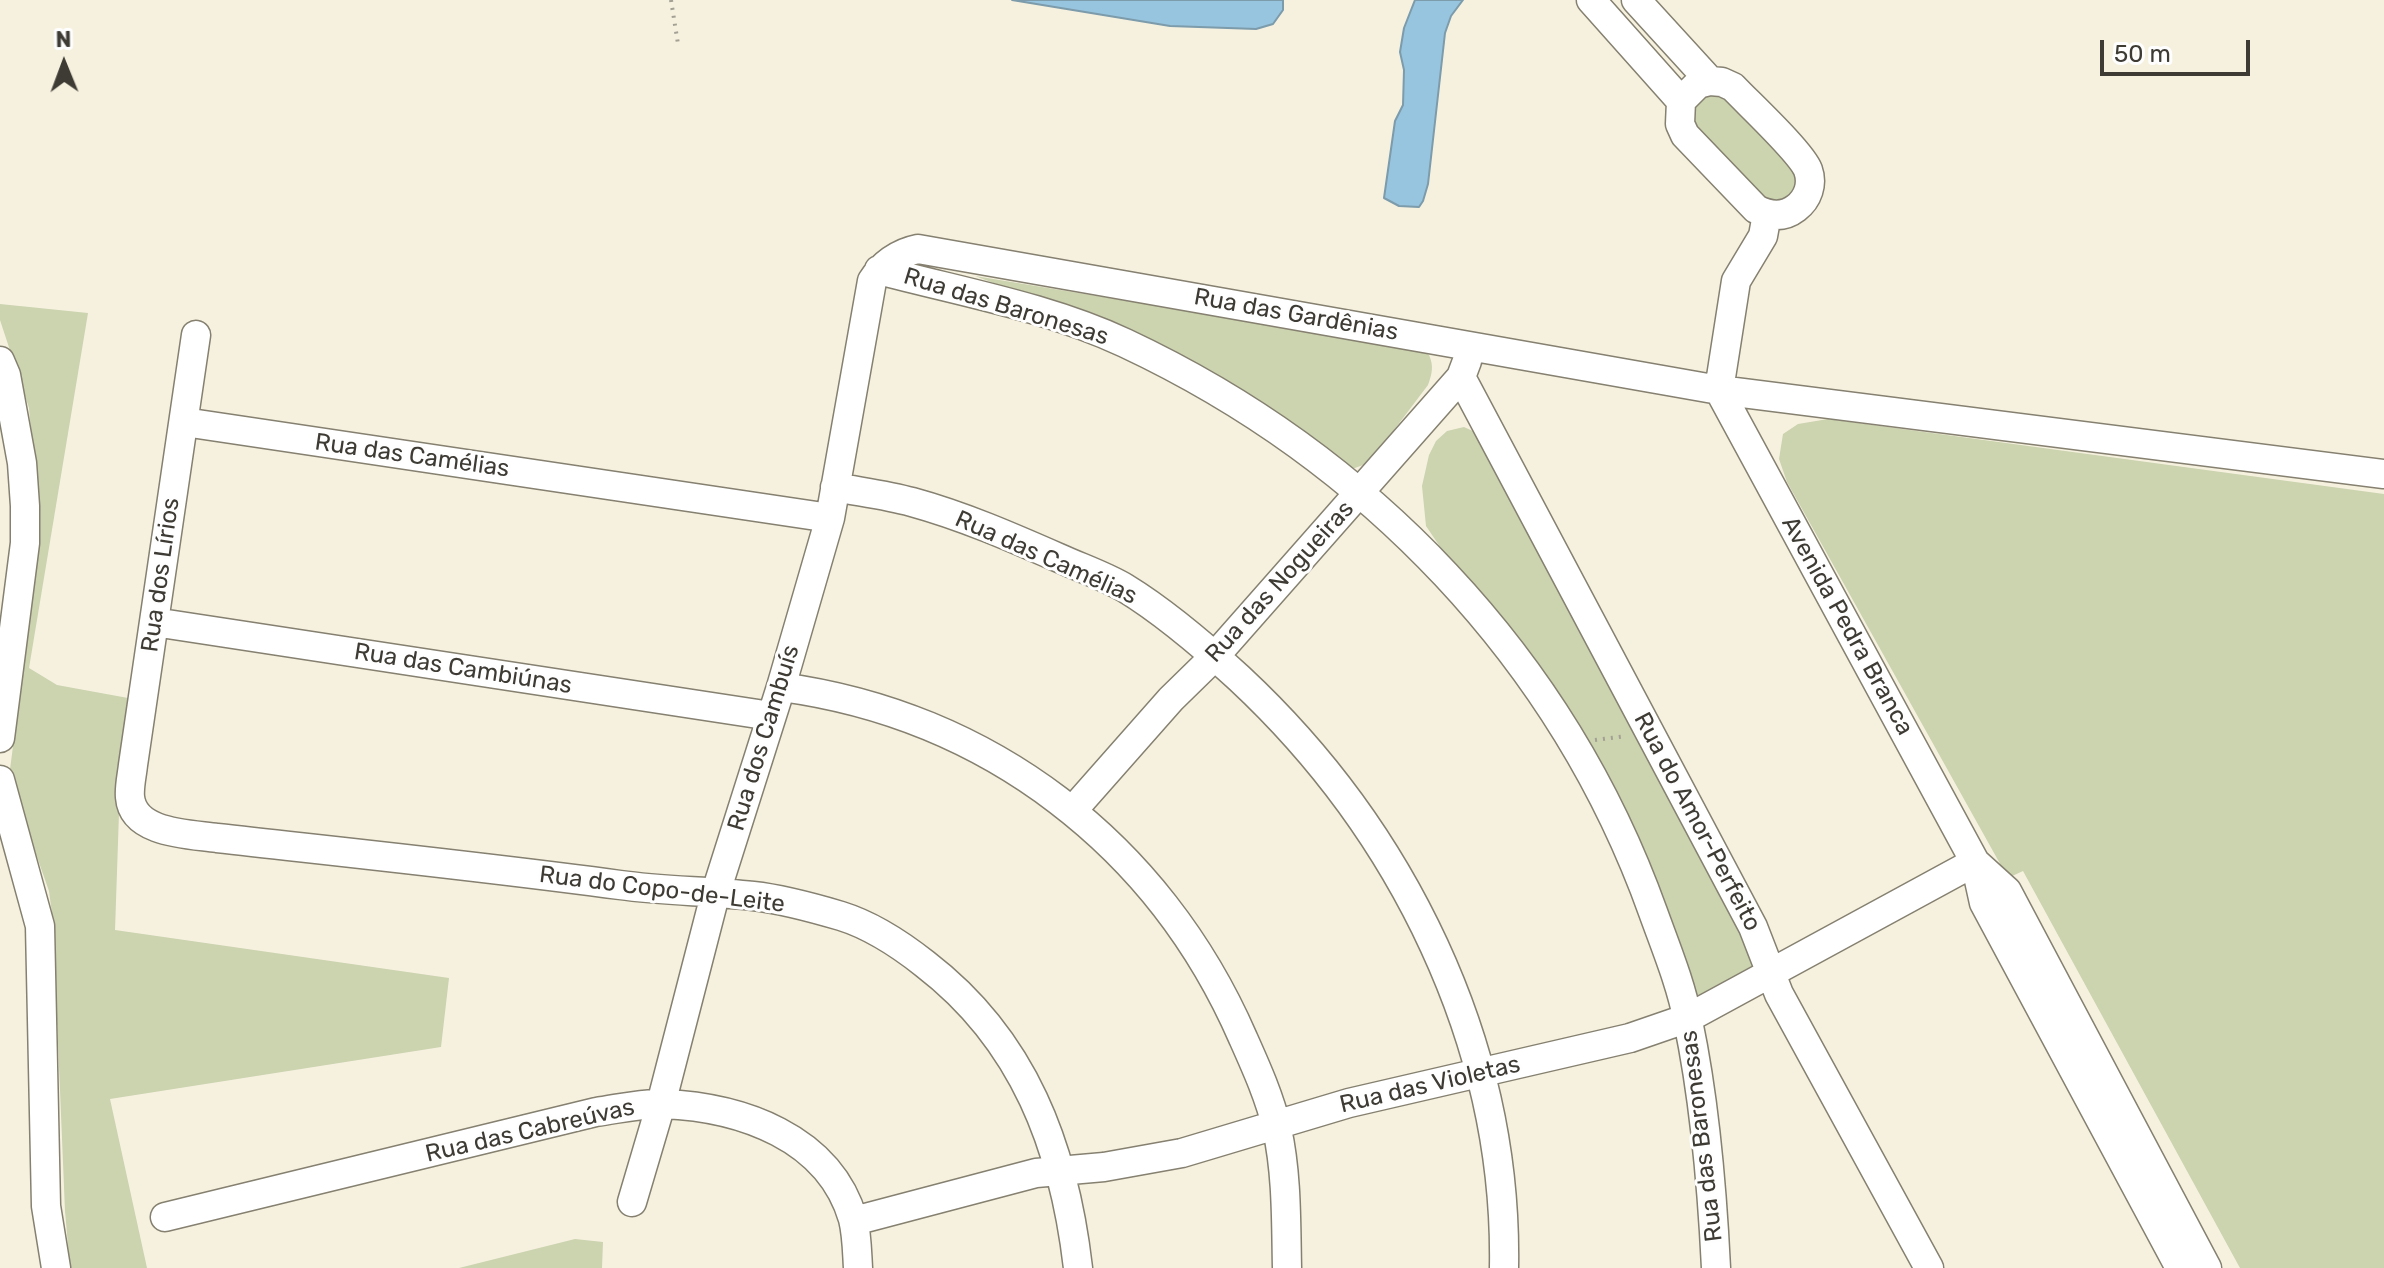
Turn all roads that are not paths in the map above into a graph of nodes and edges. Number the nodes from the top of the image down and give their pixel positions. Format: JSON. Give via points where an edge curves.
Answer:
{"nodes":[{"id":1,"x":1591,"y":0,"type":"edge"},
{"id":2,"x":1636,"y":0,"type":"edge"},
{"id":3,"x":1710,"y":81,"type":"junction"},
{"id":4,"x":1681,"y":101,"type":"junction"},
{"id":5,"x":1767,"y":214,"type":"junction"},
{"id":6,"x":879,"y":270,"type":"junction"},
{"id":7,"x":196,"y":335,"type":"dead end"},
{"id":8,"x":1473,"y":345,"type":"junction"},
{"id":9,"x":0,"y":361,"type":"edge"},
{"id":10,"x":1461,"y":377,"type":"junction"},
{"id":11,"x":1719,"y":390,"type":"junction"},
{"id":12,"x":184,"y":422,"type":"junction"},
{"id":13,"x":2384,"y":474,"type":"edge"},
{"id":14,"x":835,"y":487,"type":"junction"},
{"id":15,"x":1361,"y":493,"type":"junction"},
{"id":16,"x":830,"y":518,"type":"junction"},
{"id":17,"x":154,"y":622,"type":"junction"},
{"id":18,"x":1215,"y":656,"type":"junction"},
{"id":19,"x":781,"y":687,"type":"junction"},
{"id":20,"x":771,"y":716,"type":"junction"},
{"id":21,"x":0,"y":738,"type":"edge"},
{"id":22,"x":0,"y":780,"type":"edge"},
{"id":23,"x":1073,"y":810,"type":"junction"},
{"id":24,"x":136,"y":815,"type":"joint"},
{"id":25,"x":0,"y":854,"type":"edge"},
{"id":26,"x":1975,"y":862,"type":"junction"},
{"id":27,"x":715,"y":895,"type":"junction"},
{"id":28,"x":31,"y":898,"type":"junction"},
{"id":29,"x":1770,"y":974,"type":"junction"},
{"id":30,"x":1688,"y":1018,"type":"junction"},
{"id":31,"x":1480,"y":1072,"type":"junction"},
{"id":32,"x":661,"y":1104,"type":"junction"},
{"id":33,"x":1277,"y":1126,"type":"junction"},
{"id":34,"x":1061,"y":1171,"type":"junction"},
{"id":35,"x":632,"y":1202,"type":"dead end"},
{"id":36,"x":165,"y":1217,"type":"dead end"},
{"id":37,"x":854,"y":1221,"type":"junction"},
{"id":38,"x":56,"y":1268,"type":"edge"},
{"id":39,"x":858,"y":1268,"type":"edge"},
{"id":40,"x":1078,"y":1268,"type":"edge"},
{"id":41,"x":1287,"y":1268,"type":"edge"},
{"id":42,"x":1504,"y":1268,"type":"edge"},
{"id":43,"x":1716,"y":1268,"type":"edge"},
{"id":44,"x":1929,"y":1268,"type":"edge"},
{"id":45,"x":2180,"y":1268,"type":"edge"},
{"id":46,"x":2207,"y":1268,"type":"edge"}],
"edges":[{"from":1,"to":4,"type":"street"},
{"from":2,"to":3,"type":"street"},
{"from":3,"to":4,"type":"street","via":[[1698,84]]},
{"from":3,"to":5,"type":"street","via":[[1733,87],[1809,172],[1807,196],[1800,205],[1779,216]]},
{"from":4,"to":5,"type":"street","via":[[1685,135],[1756,209]]},
{"from":5,"to":11,"type":"street","via":[[1763,236],[1736,281]]},
{"from":6,"to":8,"type":"street","name":"Rua das Gardênias","via":[[904,251],[918,249]]},
{"from":6,"to":14,"type":"street","name":"Rua dos Cambuís","via":[[872,281]]},
{"from":6,"to":15,"type":"street","name":"Rua das Baronesas","via":[[1067,320],[1122,342],[1244,408]]},
{"from":7,"to":12,"type":"street","name":"Rua dos Lírios"},
{"from":8,"to":10,"type":"street","name":"Rua das Nogueiras"},
{"from":8,"to":11,"type":"street","name":"Rua das Gardênias"},
{"from":9,"to":21,"type":"street","via":[[22,463],[25,506],[24,555]]},
{"from":10,"to":15,"type":"street","name":"Rua das Nogueiras"},
{"from":10,"to":29,"type":"street","name":"Rua do Amor-Perfeito","via":[[1753,927]]},
{"from":11,"to":13,"type":"street","name":"Rua das Gardênias"},
{"from":11,"to":26,"type":"street","name":"Avenida Pedra Branca"},
{"from":12,"to":16,"type":"street","name":"Rua das Camélias"},
{"from":12,"to":17,"type":"street","name":"Rua dos Lírios"},
{"from":14,"to":16,"type":"street","name":"Rua dos Cambuís"},
{"from":14,"to":18,"type":"street","name":"Rua das Camélias","via":[[970,520],[1068,562],[1123,587]]},
{"from":15,"to":18,"type":"street","name":"Rua das Nogueiras"},
{"from":15,"to":30,"type":"street","name":"Rua das Baronesas","via":[[1471,601],[1530,676],[1573,743],[1642,882]]},
{"from":16,"to":19,"type":"street","name":"Rua dos Cambuís"},
{"from":17,"to":20,"type":"street","name":"Rua das Cambiúnas"},
{"from":17,"to":24,"type":"street","name":"Rua dos Lírios","via":[[133,765],[130,798]]},
{"from":18,"to":23,"type":"street","name":"Rua das Nogueiras"},
{"from":18,"to":31,"type":"street","name":"Rua das Camélias","via":[[1328,772],[1386,854],[1443,965]]},
{"from":19,"to":20,"type":"street","name":"Rua dos Cambuís"},
{"from":19,"to":23,"type":"street","via":[[877,707],[960,738]]},
{"from":20,"to":27,"type":"street","name":"Rua dos Cambuís"},
{"from":22,"to":28,"type":"street"},
{"from":23,"to":33,"type":"street","via":[[1134,869],[1198,953],[1231,1009]]},
{"from":24,"to":27,"type":"street","name":"Rua do Copo-de-Leite","via":[[157,828],[217,838]]},
{"from":25,"to":28,"type":"street"},
{"from":26,"to":29,"type":"street","name":"Rua das Violetas"},
{"from":26,"to":45,"type":"street","name":"Avenida Pedra Branca","via":[[1984,903]]},
{"from":26,"to":46,"type":"street","name":"Avenida Pedra Branca","via":[[2007,891]]},
{"from":27,"to":32,"type":"street","name":"Rua dos Cambuís"},
{"from":27,"to":34,"type":"street","name":"Rua do Copo-de-Leite","via":[[755,896],[844,917],[904,948],[957,988],[1018,1069],[1042,1115]]},
{"from":28,"to":38,"type":"street","via":[[40,926],[46,1206]]},
{"from":29,"to":30,"type":"street","name":"Rua das Violetas"},
{"from":29,"to":44,"type":"street","name":"Rua do Amor-Perfeito"},
{"from":30,"to":31,"type":"street","name":"Rua das Violetas","via":[[1630,1038]]},
{"from":30,"to":43,"type":"street","name":"Rua das Baronesas","via":[[1706,1134]]},
{"from":31,"to":33,"type":"street","name":"Rua das Violetas"},
{"from":31,"to":42,"type":"street","name":"Rua das Camélias","via":[[1496,1142]]},
{"from":32,"to":35,"type":"street","name":"Rua dos Cambuís"},
{"from":32,"to":36,"type":"street","name":"Rua das Cabreúvas","via":[[596,1112]]},
{"from":32,"to":37,"type":"street","name":"Rua das Cabreúvas","via":[[726,1112],[775,1129],[817,1159]]},
{"from":33,"to":34,"type":"street","name":"Rua das Violetas","via":[[1182,1153]]},
{"from":33,"to":41,"type":"street"},
{"from":34,"to":37,"type":"street","name":"Rua das Violetas","via":[[994,1183]]},
{"from":34,"to":40,"type":"street","name":"Rua do Copo-de-Leite"},
{"from":37,"to":39,"type":"street","name":"Rua das Cabreúvas"}]}
